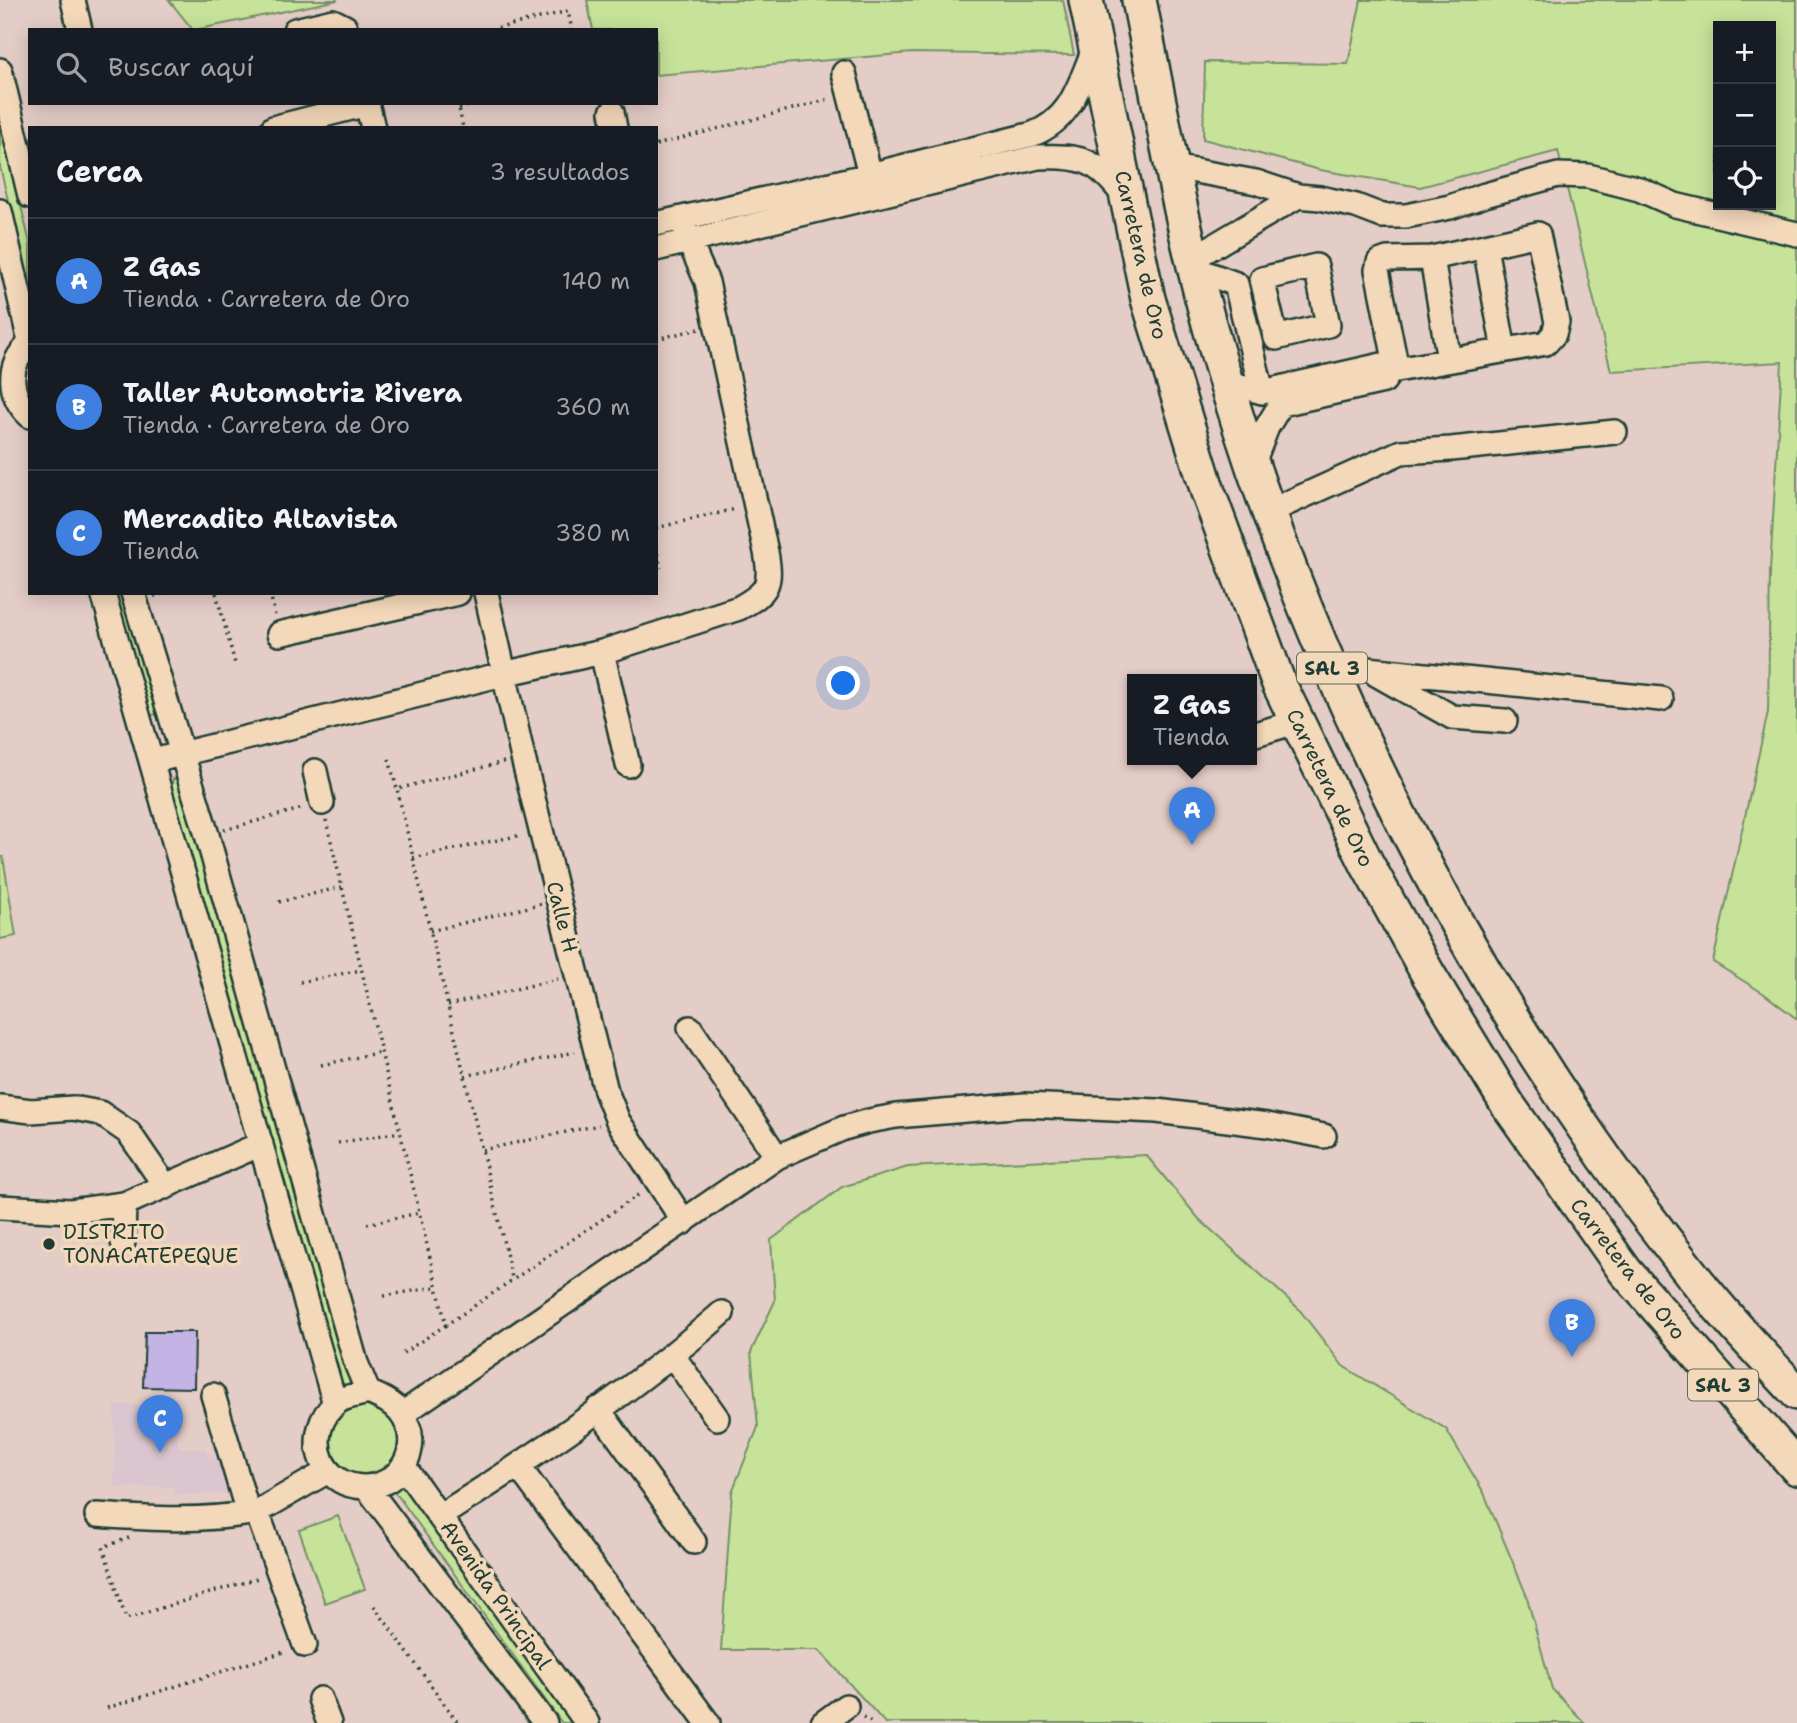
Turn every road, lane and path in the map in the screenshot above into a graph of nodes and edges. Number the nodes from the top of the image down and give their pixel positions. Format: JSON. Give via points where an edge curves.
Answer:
{"nodes":[{"id":1,"x":73,"y":0,"type":"edge"},
{"id":2,"x":1086,"y":0,"type":"edge"},
{"id":3,"x":1139,"y":0,"type":"edge"},
{"id":4,"x":80,"y":28,"type":"edge"},
{"id":5,"x":303,"y":28,"type":"edge"},
{"id":6,"x":345,"y":28,"type":"edge"},
{"id":7,"x":499,"y":28,"type":"edge"},
{"id":8,"x":572,"y":28,"type":"edge"},
{"id":9,"x":1095,"y":47,"type":"junction"},
{"id":10,"x":0,"y":70,"type":"edge"},
{"id":11,"x":846,"y":84,"type":"joint"},
{"id":12,"x":363,"y":105,"type":"edge"},
{"id":13,"x":367,"y":105,"type":"edge"},
{"id":14,"x":458,"y":105,"type":"edge"},
{"id":15,"x":281,"y":126,"type":"edge"},
{"id":16,"x":372,"y":126,"type":"edge"},
{"id":17,"x":463,"y":126,"type":"edge"},
{"id":18,"x":658,"y":144,"type":"edge"},
{"id":19,"x":1173,"y":167,"type":"junction"},
{"id":20,"x":870,"y":175,"type":"junction"},
{"id":21,"x":28,"y":188,"type":"edge"},
{"id":22,"x":1298,"y":196,"type":"junction"},
{"id":23,"x":1126,"y":199,"type":"junction"},
{"id":24,"x":0,"y":211,"type":"edge"},
{"id":25,"x":682,"y":218,"type":"junction"},
{"id":26,"x":658,"y":224,"type":"edge"},
{"id":27,"x":1797,"y":234,"type":"edge"},
{"id":28,"x":689,"y":241,"type":"junction"},
{"id":29,"x":1485,"y":247,"type":"junction"},
{"id":30,"x":658,"y":249,"type":"edge"},
{"id":31,"x":1432,"y":258,"type":"junction"},
{"id":32,"x":1194,"y":264,"type":"junction"},
{"id":33,"x":1262,"y":279,"type":"junction"},
{"id":34,"x":1236,"y":284,"type":"junction"},
{"id":35,"x":717,"y":324,"type":"junction"},
{"id":36,"x":658,"y":338,"type":"edge"},
{"id":37,"x":1276,"y":338,"type":"junction"},
{"id":38,"x":1250,"y":342,"type":"junction"},
{"id":39,"x":1215,"y":346,"type":"junction"},
{"id":40,"x":26,"y":348,"type":"edge"},
{"id":41,"x":1504,"y":350,"type":"junction"},
{"id":42,"x":1449,"y":360,"type":"junction"},
{"id":43,"x":1389,"y":372,"type":"junction"},
{"id":44,"x":0,"y":373,"type":"edge"},
{"id":45,"x":1226,"y":382,"type":"junction"},
{"id":46,"x":1262,"y":392,"type":"junction"},
{"id":47,"x":0,"y":399,"type":"edge"},
{"id":48,"x":26,"y":412,"type":"edge"},
{"id":49,"x":1615,"y":432,"type":"dead end"},
{"id":50,"x":1253,"y":463,"type":"junction"},
{"id":51,"x":756,"y":505,"type":"junction"},
{"id":52,"x":1268,"y":512,"type":"junction"},
{"id":53,"x":658,"y":528,"type":"edge"},
{"id":54,"x":658,"y":555,"type":"edge"},
{"id":55,"x":661,"y":568,"type":"dead end"},
{"id":56,"x":104,"y":595,"type":"edge"},
{"id":57,"x":134,"y":595,"type":"edge"},
{"id":58,"x":217,"y":595,"type":"edge"},
{"id":59,"x":449,"y":595,"type":"edge"},
{"id":60,"x":486,"y":595,"type":"edge"},
{"id":61,"x":279,"y":634,"type":"dead end"},
{"id":62,"x":602,"y":652,"type":"junction"},
{"id":63,"x":236,"y":667,"type":"dead end"},
{"id":64,"x":1367,"y":668,"type":"junction"},
{"id":65,"x":1333,"y":671,"type":"junction"},
{"id":66,"x":503,"y":674,"type":"junction"},
{"id":67,"x":1661,"y":699,"type":"dead end"},
{"id":68,"x":1298,"y":721,"type":"junction"},
{"id":69,"x":1505,"y":721,"type":"dead end"},
{"id":70,"x":1257,"y":733,"type":"edge"},
{"id":71,"x":184,"y":753,"type":"junction"},
{"id":72,"x":389,"y":758,"type":"dead end"},
{"id":73,"x":523,"y":758,"type":"junction"},
{"id":74,"x":153,"y":761,"type":"junction"},
{"id":75,"x":628,"y":765,"type":"dead end"},
{"id":76,"x":314,"y":771,"type":"dead end"},
{"id":77,"x":397,"y":789,"type":"junction"},
{"id":78,"x":322,"y":803,"type":"junction"},
{"id":79,"x":541,"y":830,"type":"junction"},
{"id":80,"x":207,"y":835,"type":"junction"},
{"id":81,"x":413,"y":858,"type":"junction"},
{"id":82,"x":342,"y":887,"type":"junction"},
{"id":83,"x":558,"y":900,"type":"junction"},
{"id":84,"x":279,"y":902,"type":"dead end"},
{"id":85,"x":430,"y":931,"type":"junction"},
{"id":86,"x":361,"y":970,"type":"junction"},
{"id":87,"x":576,"y":975,"type":"junction"},
{"id":88,"x":300,"y":982,"type":"dead end"},
{"id":89,"x":448,"y":1005,"type":"junction"},
{"id":90,"x":690,"y":1028,"type":"dead end"},
{"id":91,"x":595,"y":1048,"type":"junction"},
{"id":92,"x":381,"y":1052,"type":"junction"},
{"id":93,"x":321,"y":1065,"type":"dead end"},
{"id":94,"x":465,"y":1076,"type":"junction"},
{"id":95,"x":0,"y":1107,"type":"edge"},
{"id":96,"x":618,"y":1121,"type":"junction"},
{"id":97,"x":400,"y":1132,"type":"junction"},
{"id":98,"x":1324,"y":1136,"type":"dead end"},
{"id":99,"x":338,"y":1143,"type":"dead end"},
{"id":100,"x":261,"y":1144,"type":"junction"},
{"id":101,"x":482,"y":1150,"type":"junction"},
{"id":102,"x":777,"y":1157,"type":"junction"},
{"id":103,"x":658,"y":1182,"type":"junction"},
{"id":104,"x":1625,"y":1186,"type":"junction"},
{"id":105,"x":166,"y":1187,"type":"junction"},
{"id":106,"x":124,"y":1204,"type":"junction"},
{"id":107,"x":0,"y":1207,"type":"edge"},
{"id":108,"x":419,"y":1213,"type":"junction"},
{"id":109,"x":1587,"y":1219,"type":"junction"},
{"id":110,"x":684,"y":1222,"type":"junction"},
{"id":111,"x":367,"y":1224,"type":"dead end"},
{"id":112,"x":122,"y":1242,"type":"dead end"},
{"id":113,"x":1685,"y":1266,"type":"junction"},
{"id":114,"x":512,"y":1278,"type":"junction"},
{"id":115,"x":436,"y":1287,"type":"junction"},
{"id":116,"x":384,"y":1296,"type":"dead end"},
{"id":117,"x":1650,"y":1301,"type":"junction"},
{"id":118,"x":722,"y":1313,"type":"dead end"},
{"id":119,"x":446,"y":1325,"type":"junction"},
{"id":120,"x":403,"y":1353,"type":"dead end"},
{"id":121,"x":673,"y":1356,"type":"junction"},
{"id":122,"x":368,"y":1392,"type":"junction"},
{"id":123,"x":1797,"y":1393,"type":"edge"},
{"id":124,"x":214,"y":1395,"type":"dead end"},
{"id":125,"x":335,"y":1404,"type":"junction"},
{"id":126,"x":598,"y":1409,"type":"junction"},
{"id":127,"x":402,"y":1414,"type":"junction"},
{"id":128,"x":717,"y":1418,"type":"dead end"},
{"id":129,"x":518,"y":1466,"type":"junction"},
{"id":130,"x":404,"y":1467,"type":"junction"},
{"id":131,"x":1797,"y":1468,"type":"edge"},
{"id":132,"x":328,"y":1471,"type":"junction"},
{"id":133,"x":368,"y":1489,"type":"junction"},
{"id":134,"x":252,"y":1512,"type":"junction"},
{"id":135,"x":97,"y":1515,"type":"dead end"},
{"id":136,"x":440,"y":1516,"type":"junction"},
{"id":137,"x":140,"y":1534,"type":"dead end"},
{"id":138,"x":694,"y":1542,"type":"dead end"},
{"id":139,"x":278,"y":1572,"type":"junction"},
{"id":140,"x":374,"y":1606,"type":"dead end"},
{"id":141,"x":305,"y":1645,"type":"joint"},
{"id":142,"x":320,"y":1699,"type":"dead end"},
{"id":143,"x":846,"y":1706,"type":"dead end"},
{"id":144,"x":107,"y":1708,"type":"dead end"},
{"id":145,"x":329,"y":1723,"type":"edge"},
{"id":146,"x":458,"y":1723,"type":"edge"},
{"id":147,"x":545,"y":1723,"type":"edge"},
{"id":148,"x":587,"y":1723,"type":"edge"},
{"id":149,"x":708,"y":1723,"type":"edge"},
{"id":150,"x":822,"y":1723,"type":"edge"}],
"edges":[{"from":1,"to":4,"type":"street"},
{"from":2,"to":9,"type":"highway","name":"Carretera de Oro","number":"SAL 3"},
{"from":3,"to":19,"type":"highway","number":"SAL 3"},
{"from":5,"to":6,"type":"street","via":[[333,21]]},
{"from":7,"to":8,"type":"path","via":[[568,11]]},
{"from":9,"to":20,"type":"street","via":[[1072,104],[1047,128]]},
{"from":9,"to":23,"type":"highway","name":"Carretera de Oro","number":"SAL 3"},
{"from":10,"to":21,"type":"street"},
{"from":11,"to":18,"type":"path"},
{"from":11,"to":20,"type":"street"},
{"from":12,"to":15,"type":"street"},
{"from":13,"to":16,"type":"street"},
{"from":14,"to":17,"type":"path"},
{"from":19,"to":22,"type":"street","via":[[1256,182]]},
{"from":19,"to":32,"type":"highway","number":"SAL 3"},
{"from":20,"to":25,"type":"street"},
{"from":22,"to":27,"type":"street","via":[[1356,206],[1381,216],[1406,216],[1558,175],[1588,176],[1639,189],[1675,205]]},
{"from":22,"to":32,"type":"street"},
{"from":23,"to":28,"type":"street","via":[[1109,177],[1088,161],[1038,157]]},
{"from":23,"to":68,"type":"highway","name":"Carretera de Oro","number":"SAL 3","via":[[1148,299],[1208,492],[1279,684]]},
{"from":24,"to":40,"type":"street"},
{"from":25,"to":26,"type":"street"},
{"from":25,"to":28,"type":"street"},
{"from":28,"to":30,"type":"street"},
{"from":28,"to":35,"type":"street","via":[[707,282]]},
{"from":29,"to":31,"type":"street"},
{"from":29,"to":41,"type":"street"},
{"from":29,"to":41,"type":"street","via":[[1545,233],[1555,334],[1546,343]]},
{"from":31,"to":42,"type":"street"},
{"from":31,"to":43,"type":"street","via":[[1379,262]]},
{"from":32,"to":34,"type":"street"},
{"from":32,"to":39,"type":"highway","number":"SAL 3"},
{"from":33,"to":34,"type":"street"},
{"from":33,"to":37,"type":"street"},
{"from":33,"to":37,"type":"street","via":[[1316,266],[1328,325]]},
{"from":34,"to":38,"type":"street"},
{"from":35,"to":36,"type":"path"},
{"from":35,"to":51,"type":"street"},
{"from":37,"to":38,"type":"street"},
{"from":38,"to":39,"type":"street"},
{"from":38,"to":46,"type":"street"},
{"from":39,"to":45,"type":"highway","number":"SAL 3"},
{"from":40,"to":44,"type":"street"},
{"from":40,"to":48,"type":"street","via":[[13,370],[12,384]]},
{"from":41,"to":42,"type":"street"},
{"from":42,"to":43,"type":"street"},
{"from":43,"to":46,"type":"street"},
{"from":43,"to":50,"type":"street","via":[[1281,404]]},
{"from":45,"to":46,"type":"street"},
{"from":45,"to":50,"type":"highway","number":"SAL 3"},
{"from":47,"to":48,"type":"street"},
{"from":49,"to":52,"type":"street","via":[[1401,452]]},
{"from":50,"to":52,"type":"highway","number":"SAL 3"},
{"from":51,"to":53,"type":"path"},
{"from":51,"to":62,"type":"street","via":[[770,573],[767,588],[757,598],[739,608]]},
{"from":52,"to":65,"type":"highway","number":"SAL 3"},
{"from":54,"to":55,"type":"path"},
{"from":56,"to":74,"type":"street"},
{"from":57,"to":71,"type":"street"},
{"from":58,"to":63,"type":"path"},
{"from":59,"to":61,"type":"street"},
{"from":60,"to":66,"type":"street","name":"Calle H"},
{"from":62,"to":66,"type":"street"},
{"from":62,"to":75,"type":"street"},
{"from":64,"to":65,"type":"street"},
{"from":64,"to":67,"type":"street"},
{"from":64,"to":69,"type":"street","via":[[1452,717]]},
{"from":65,"to":104,"type":"highway","number":"SAL 3","via":[[1408,834],[1479,962],[1554,1084]]},
{"from":66,"to":71,"type":"street"},
{"from":66,"to":73,"type":"street","name":"Calle H"},
{"from":68,"to":70,"type":"street"},
{"from":68,"to":109,"type":"highway","name":"Carretera de Oro","number":"SAL 3","via":[[1367,864],[1428,974],[1508,1105]]},
{"from":71,"to":74,"type":"street"},
{"from":71,"to":80,"type":"street"},
{"from":72,"to":77,"type":"path"},
{"from":73,"to":77,"type":"path"},
{"from":73,"to":79,"type":"street","name":"Calle H"},
{"from":74,"to":100,"type":"street"},
{"from":76,"to":78,"type":"street"},
{"from":77,"to":81,"type":"path"},
{"from":78,"to":80,"type":"path"},
{"from":78,"to":82,"type":"path"},
{"from":79,"to":81,"type":"path"},
{"from":79,"to":83,"type":"street","name":"Calle H"},
{"from":80,"to":122,"type":"street"},
{"from":81,"to":85,"type":"path"},
{"from":82,"to":84,"type":"path"},
{"from":82,"to":86,"type":"path"},
{"from":83,"to":85,"type":"path"},
{"from":83,"to":87,"type":"street","name":"Calle H"},
{"from":85,"to":89,"type":"path"},
{"from":86,"to":88,"type":"path"},
{"from":86,"to":92,"type":"path"},
{"from":87,"to":89,"type":"path"},
{"from":87,"to":91,"type":"street","name":"Calle H"},
{"from":89,"to":94,"type":"path"},
{"from":90,"to":102,"type":"street"},
{"from":91,"to":94,"type":"path"},
{"from":91,"to":96,"type":"street","name":"Calle H"},
{"from":92,"to":93,"type":"path"},
{"from":92,"to":97,"type":"path"},
{"from":94,"to":101,"type":"path"},
{"from":95,"to":105,"type":"street","via":[[100,1113],[129,1133]]},
{"from":96,"to":101,"type":"path"},
{"from":96,"to":103,"type":"street","name":"Calle H"},
{"from":97,"to":99,"type":"path"},
{"from":97,"to":108,"type":"path"},
{"from":98,"to":102,"type":"street","via":[[1157,1111],[1025,1105],[869,1121]]},
{"from":100,"to":105,"type":"street"},
{"from":100,"to":125,"type":"street"},
{"from":101,"to":114,"type":"path"},
{"from":102,"to":110,"type":"street"},
{"from":103,"to":110,"type":"street","name":"Calle H"},
{"from":103,"to":114,"type":"path"},
{"from":104,"to":109,"type":"highway","via":[[1628,1201],[1619,1219],[1606,1223]]},
{"from":104,"to":113,"type":"highway","number":"SAL 3"},
{"from":105,"to":106,"type":"street"},
{"from":106,"to":107,"type":"street","via":[[71,1212]]},
{"from":106,"to":112,"type":"street"},
{"from":108,"to":111,"type":"path"},
{"from":108,"to":115,"type":"path"},
{"from":109,"to":117,"type":"highway","name":"Carretera de Oro","number":"SAL 3"},
{"from":110,"to":127,"type":"street"},
{"from":113,"to":117,"type":"highway","via":[[1656,1272]]},
{"from":113,"to":123,"type":"highway","number":"SAL 3"},
{"from":114,"to":119,"type":"path"},
{"from":115,"to":116,"type":"path"},
{"from":115,"to":119,"type":"path"},
{"from":117,"to":131,"type":"highway","name":"Carretera de Oro","number":"SAL 3"},
{"from":118,"to":121,"type":"street"},
{"from":119,"to":120,"type":"path"},
{"from":121,"to":126,"type":"street"},
{"from":121,"to":128,"type":"street"},
{"from":122,"to":125,"type":"street"},
{"from":122,"to":127,"type":"street"},
{"from":124,"to":134,"type":"street"},
{"from":125,"to":132,"type":"street","via":[[324,1418],[318,1440]]},
{"from":126,"to":129,"type":"street"},
{"from":126,"to":138,"type":"street"},
{"from":127,"to":130,"type":"street","via":[[410,1435]]},
{"from":129,"to":136,"type":"street"},
{"from":129,"to":149,"type":"street"},
{"from":130,"to":133,"type":"street","via":[[393,1478]]},
{"from":130,"to":136,"type":"street","name":"Avenida Principal"},
{"from":132,"to":133,"type":"street","via":[[347,1485]]},
{"from":132,"to":134,"type":"street"},
{"from":133,"to":147,"type":"street","name":"Avenida Principal"},
{"from":134,"to":135,"type":"street","via":[[220,1519],[177,1520]]},
{"from":134,"to":139,"type":"street"},
{"from":136,"to":148,"type":"street","name":"Avenida Principal"},
{"from":137,"to":139,"type":"path","via":[[103,1547],[126,1619]]},
{"from":139,"to":141,"type":"street"},
{"from":140,"to":146,"type":"path"},
{"from":141,"to":144,"type":"path"},
{"from":142,"to":145,"type":"street"},
{"from":143,"to":150,"type":"street"}]}
